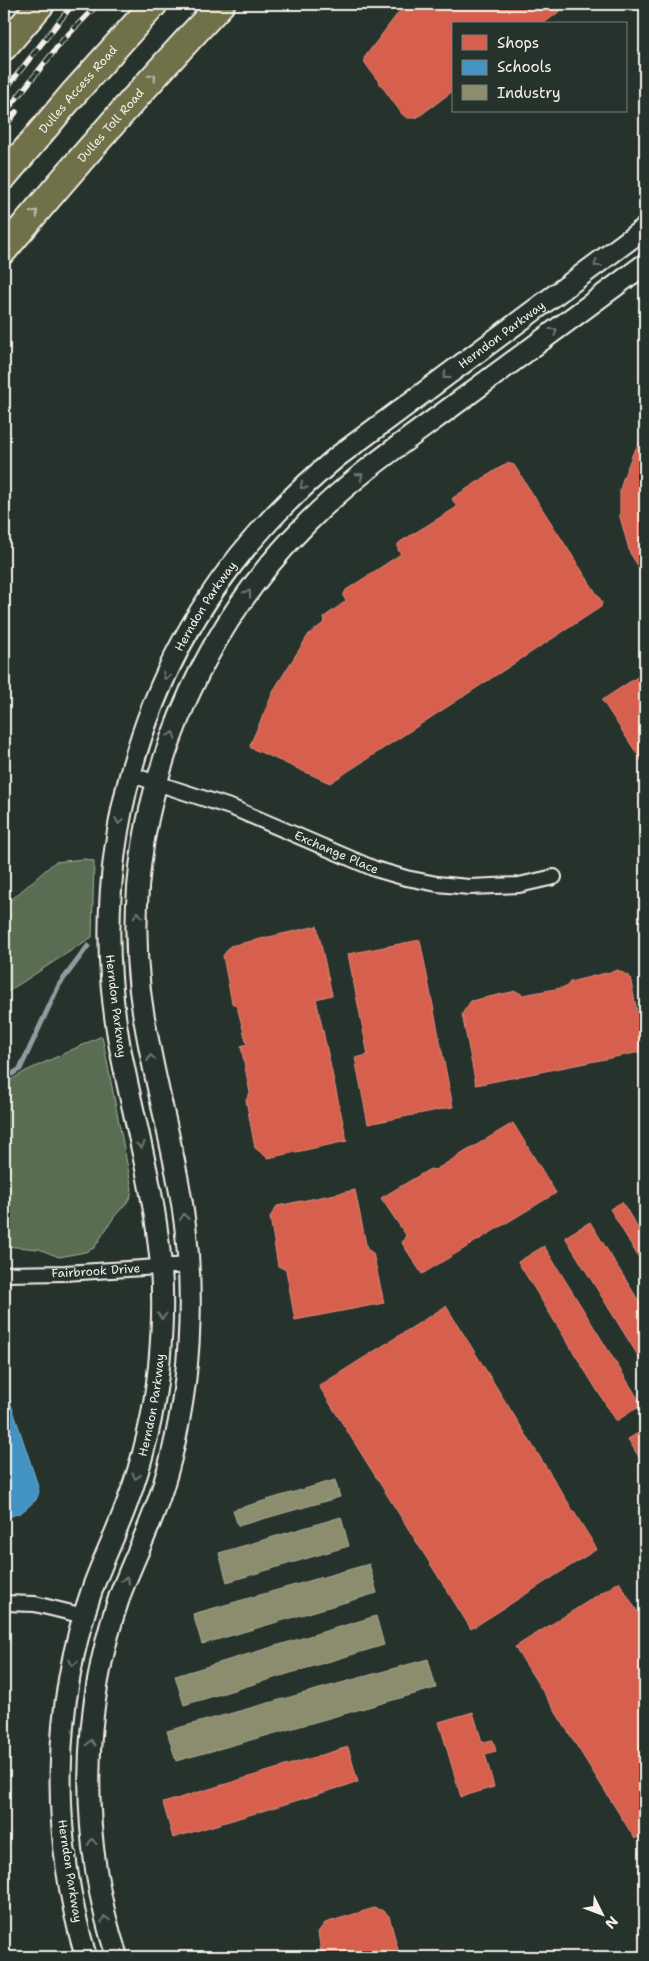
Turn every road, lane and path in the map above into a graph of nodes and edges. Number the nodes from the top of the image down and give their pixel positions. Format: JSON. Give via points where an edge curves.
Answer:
{"nodes":[{"id":1,"x":41,"y":4,"type":"edge"},
{"id":2,"x":154,"y":4,"type":"edge"},
{"id":3,"x":221,"y":4,"type":"edge"},
{"id":4,"x":4,"y":47,"type":"edge"},
{"id":5,"x":4,"y":176,"type":"edge"},
{"id":6,"x":645,"y":228,"type":"edge"},
{"id":7,"x":4,"y":250,"type":"edge"},
{"id":8,"x":645,"y":264,"type":"edge"},
{"id":9,"x":499,"y":337,"type":"junction"},
{"id":10,"x":515,"y":360,"type":"junction"},
{"id":11,"x":129,"y":774,"type":"junction"},
{"id":12,"x":157,"y":782,"type":"junction"},
{"id":13,"x":554,"y":877,"type":"dead end"},
{"id":14,"x":189,"y":1265,"type":"junction"},
{"id":15,"x":161,"y":1267,"type":"junction"},
{"id":16,"x":4,"y":1274,"type":"edge"},
{"id":17,"x":4,"y":1603,"type":"edge"},
{"id":18,"x":84,"y":1616,"type":"junction"},
{"id":19,"x":86,"y":1957,"type":"edge"},
{"id":20,"x":117,"y":1957,"type":"edge"}],
"edges":[{"from":1,"to":4,"type":"highway"},
{"from":2,"to":5,"type":"highway","name":"Dulles Access Road"},
{"from":7,"to":3,"type":"highway","name":"Dulles Toll Road","one_way":true,"via":[[66,175]]},
{"from":6,"to":9,"type":"main road","name":"Herndon Parkway","one_way":true},
{"from":10,"to":8,"type":"main road","name":"Herndon Parkway","one_way":true},
{"from":9,"to":10,"type":"main road"},
{"from":9,"to":11,"type":"main road","name":"Herndon Parkway","one_way":true,"via":[[337,457],[300,489],[256,536],[221,580],[178,651],[154,701]]},
{"from":12,"to":10,"type":"main road","name":"Herndon Parkway","one_way":true,"via":[[196,676],[228,622],[275,558],[309,520],[352,482]]},
{"from":11,"to":12,"type":"street","name":"Exchange Place"},
{"from":11,"to":15,"type":"main road","name":"Herndon Parkway","one_way":true,"via":[[119,817],[112,872],[109,960],[120,1044],[148,1175]]},
{"from":12,"to":13,"type":"street","name":"Exchange Place","via":[[233,808],[406,878],[469,887],[519,885]]},
{"from":14,"to":12,"type":"main road","name":"Herndon Parkway","one_way":true,"via":[[182,1202],[151,1057],[138,963],[140,876]]},
{"from":14,"to":15,"type":"street","name":"Fairbrook Drive"},
{"from":20,"to":14,"type":"main road","name":"Herndon Parkway","one_way":true,"via":[[98,1891],[92,1848],[91,1738],[98,1682],[111,1626],[162,1491],[176,1438],[188,1356]]},
{"from":15,"to":16,"type":"street","name":"Fairbrook Drive"},
{"from":15,"to":18,"type":"main road","name":"Herndon Parkway","one_way":true,"via":[[160,1348],[151,1422],[128,1502]]},
{"from":17,"to":18,"type":"street","via":[[35,1604]]},
{"from":18,"to":19,"type":"main road","name":"Herndon Parkway","one_way":true,"via":[[67,1697],[60,1786],[66,1867]]}]}
